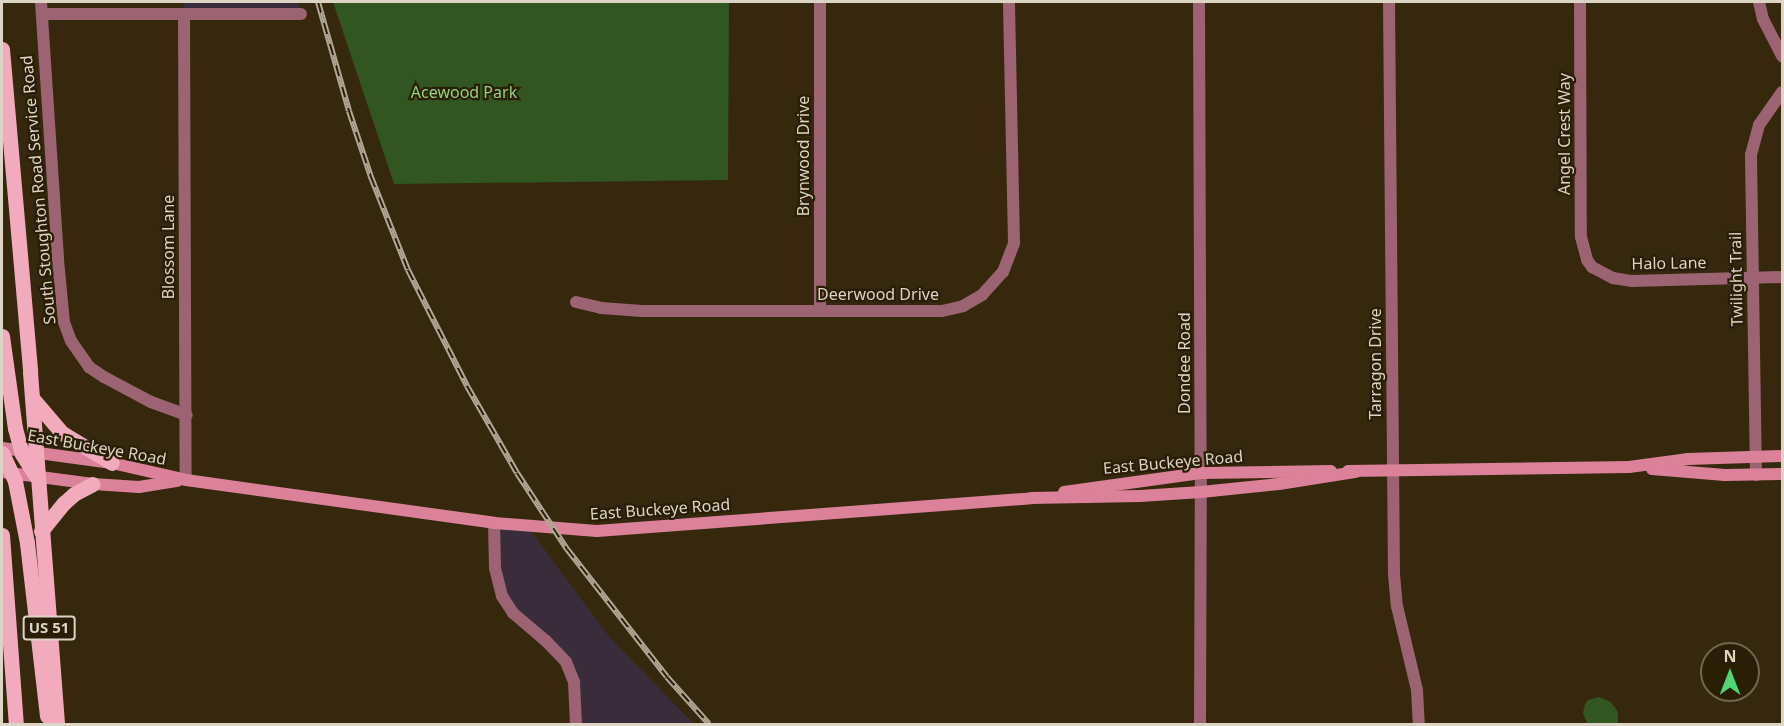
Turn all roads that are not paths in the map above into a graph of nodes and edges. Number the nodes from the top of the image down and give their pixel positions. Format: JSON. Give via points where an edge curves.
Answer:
{"nodes":[{"id":1,"x":820,"y":2,"type":"edge"},
{"id":2,"x":1009,"y":2,"type":"edge"},
{"id":3,"x":1199,"y":2,"type":"edge"},
{"id":4,"x":1389,"y":2,"type":"edge"},
{"id":5,"x":1580,"y":2,"type":"edge"},
{"id":6,"x":1759,"y":2,"type":"edge"},
{"id":7,"x":41,"y":8,"type":"edge"},
{"id":8,"x":184,"y":14,"type":"junction"},
{"id":9,"x":301,"y":14,"type":"dead end"},
{"id":10,"x":2,"y":49,"type":"edge"},
{"id":11,"x":1782,"y":56,"type":"edge"},
{"id":12,"x":1782,"y":92,"type":"edge"},
{"id":13,"x":1590,"y":265,"type":"joint"},
{"id":14,"x":1782,"y":277,"type":"edge"},
{"id":15,"x":1752,"y":278,"type":"junction"},
{"id":16,"x":576,"y":302,"type":"dead end"},
{"id":17,"x":820,"y":310,"type":"junction"},
{"id":18,"x":2,"y":336,"type":"edge"},
{"id":19,"x":32,"y":398,"type":"junction"},
{"id":20,"x":187,"y":415,"type":"junction"},
{"id":21,"x":2,"y":448,"type":"edge"},
{"id":22,"x":28,"y":451,"type":"junction"},
{"id":23,"x":2,"y":453,"type":"edge"},
{"id":24,"x":1782,"y":456,"type":"edge"},
{"id":25,"x":1756,"y":457,"type":"junction"},
{"id":26,"x":112,"y":463,"type":"junction"},
{"id":27,"x":1629,"y":467,"type":"junction"},
{"id":28,"x":1393,"y":471,"type":"junction"},
{"id":29,"x":7,"y":472,"type":"edge"},
{"id":30,"x":1356,"y":472,"type":"junction"},
{"id":31,"x":1201,"y":473,"type":"junction"},
{"id":32,"x":1782,"y":474,"type":"edge"},
{"id":33,"x":1756,"y":475,"type":"junction"},
{"id":34,"x":36,"y":477,"type":"junction"},
{"id":35,"x":186,"y":480,"type":"junction"},
{"id":36,"x":93,"y":484,"type":"junction"},
{"id":37,"x":1201,"y":492,"type":"junction"},
{"id":38,"x":1031,"y":498,"type":"junction"},
{"id":39,"x":494,"y":524,"type":"junction"},
{"id":40,"x":41,"y":531,"type":"junction"},
{"id":41,"x":2,"y":535,"type":"edge"},
{"id":42,"x":16,"y":724,"type":"edge"},
{"id":43,"x":48,"y":724,"type":"edge"},
{"id":44,"x":57,"y":724,"type":"edge"},
{"id":45,"x":576,"y":724,"type":"edge"},
{"id":46,"x":1200,"y":724,"type":"edge"},
{"id":47,"x":1419,"y":724,"type":"edge"}],
"edges":[{"from":1,"to":17,"type":"street","name":"Brynwood Drive"},
{"from":2,"to":17,"type":"street","name":"Deerwood Drive","via":[[1014,243],[1003,272],[982,295],[953,309]]},
{"from":3,"to":31,"type":"street","name":"Dondee Road"},
{"from":4,"to":28,"type":"street","name":"Tarragon Drive"},
{"from":5,"to":13,"type":"street","name":"Angel Crest Way","via":[[1581,237]]},
{"from":6,"to":11,"type":"street","via":[[1762,19]]},
{"from":7,"to":8,"type":"street"},
{"from":7,"to":20,"type":"street","name":"South Stoughton Road Service Road","via":[[58,260],[64,322],[70,341],[81,358],[104,377]]},
{"from":8,"to":9,"type":"street"},
{"from":8,"to":20,"type":"street","name":"Blossom Lane"},
{"from":10,"to":19,"type":"main road"},
{"from":12,"to":15,"type":"street","name":"Twilight Trail","via":[[1759,125],[1751,155]]},
{"from":13,"to":15,"type":"street","name":"Halo Lane","via":[[1613,278],[1632,280]]},
{"from":14,"to":15,"type":"street","name":"Halo Lane"},
{"from":15,"to":25,"type":"street","name":"Twilight Trail"},
{"from":16,"to":17,"type":"street","name":"Deerwood Drive","via":[[642,311]]},
{"from":18,"to":22,"type":"main road","via":[[8,394]]},
{"from":19,"to":22,"type":"main road"},
{"from":19,"to":26,"type":"main road","via":[[62,433]]},
{"from":20,"to":35,"type":"street","name":"Blossom Lane"},
{"from":21,"to":22,"type":"main road","name":"East Buckeye Road"},
{"from":22,"to":26,"type":"main road","name":"East Buckeye Road"},
{"from":22,"to":34,"type":"main road"},
{"from":23,"to":29,"type":"main road"},
{"from":24,"to":25,"type":"main road","name":"East Buckeye Road"},
{"from":25,"to":27,"type":"main road","name":"East Buckeye Road","via":[[1688,459]]},
{"from":25,"to":33,"type":"street","name":"Twilight Trail"},
{"from":26,"to":35,"type":"main road","name":"East Buckeye Road"},
{"from":27,"to":28,"type":"main road","name":"East Buckeye Road"},
{"from":27,"to":33,"type":"main road","name":"East Buckeye Road"},
{"from":28,"to":30,"type":"main road","name":"East Buckeye Road"},
{"from":28,"to":47,"type":"street","name":"Tarragon Drive","via":[[1397,606],[1417,690]]},
{"from":29,"to":34,"type":"main road","name":"East Buckeye Road"},
{"from":29,"to":43,"type":"main road","via":[[18,492],[29,557]]},
{"from":30,"to":31,"type":"main road","name":"East Buckeye Road"},
{"from":30,"to":37,"type":"main road","name":"East Buckeye Road"},
{"from":31,"to":37,"type":"street","name":"Dondee Road"},
{"from":31,"to":38,"type":"main road","name":"East Buckeye Road"},
{"from":32,"to":33,"type":"main road","name":"East Buckeye Road"},
{"from":34,"to":36,"type":"main road","name":"East Buckeye Road"},
{"from":34,"to":40,"type":"main road","number":"US 51"},
{"from":35,"to":36,"type":"main road","name":"East Buckeye Road","via":[[139,487]]},
{"from":35,"to":39,"type":"main road","name":"East Buckeye Road"},
{"from":36,"to":40,"type":"main road","via":[[64,503]]},
{"from":37,"to":38,"type":"main road","name":"East Buckeye Road"},
{"from":37,"to":46,"type":"street","name":"Dondee Road"},
{"from":38,"to":39,"type":"main road","name":"East Buckeye Road","via":[[597,531]]},
{"from":39,"to":45,"type":"street","via":[[495,568],[502,596],[513,614],[566,662],[574,682]]},
{"from":40,"to":44,"type":"main road","number":"US 51"},
{"from":41,"to":42,"type":"main road","number":"US 51"}]}
